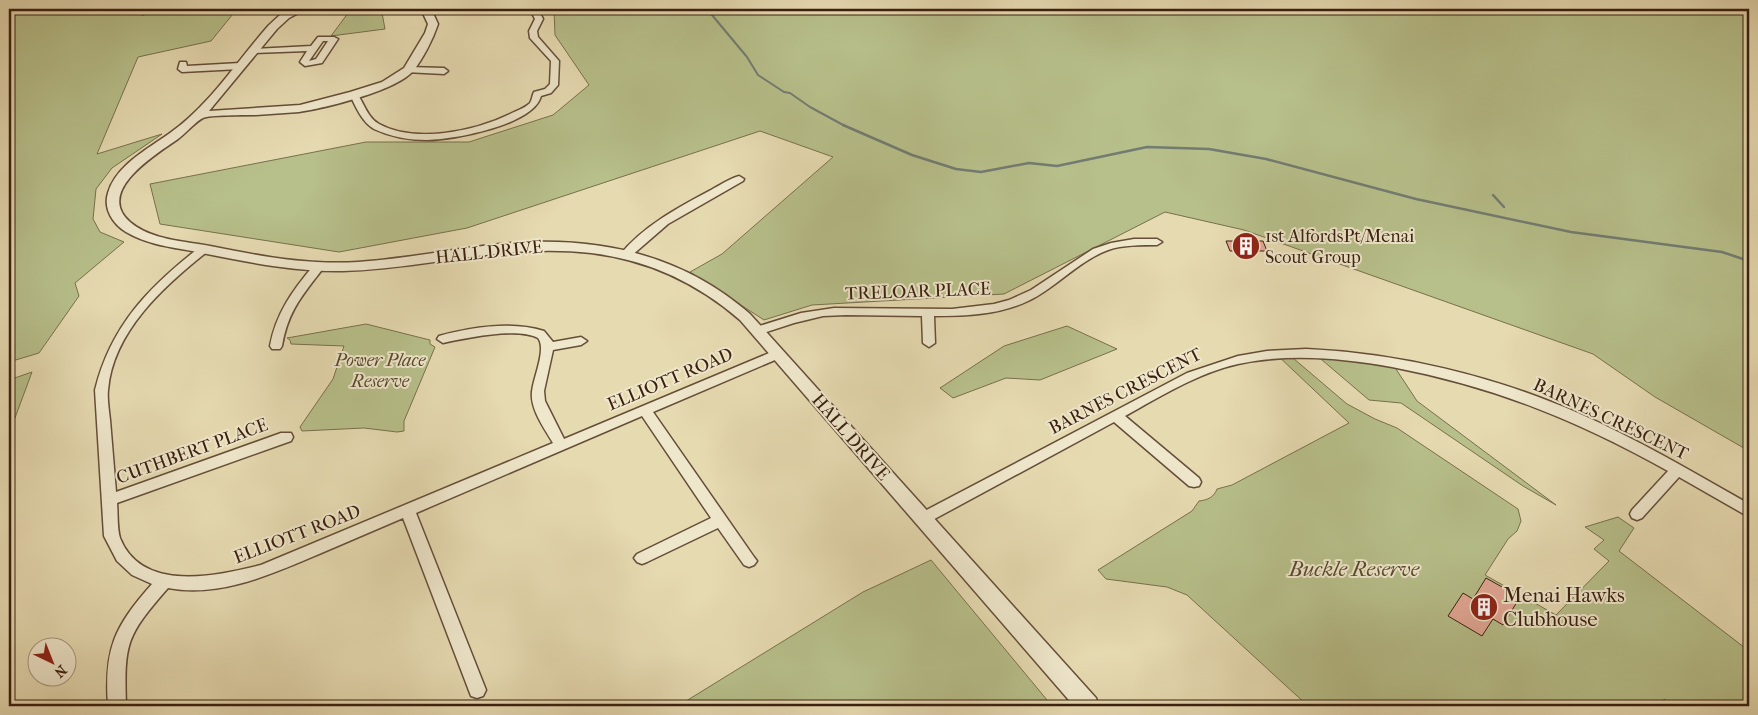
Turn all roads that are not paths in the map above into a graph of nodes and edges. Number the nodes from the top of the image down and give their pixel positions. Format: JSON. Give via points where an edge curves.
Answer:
{"nodes":[{"id":1,"x":300,"y":9,"type":"edge"},
{"id":2,"x":444,"y":9,"type":"edge"},
{"id":3,"x":534,"y":9,"type":"edge"},
{"id":4,"x":427,"y":10,"type":"edge"},
{"id":5,"x":313,"y":48,"type":"dead end"},
{"id":6,"x":253,"y":51,"type":"junction"},
{"id":7,"x":183,"y":64,"type":"dead end"},
{"id":8,"x":240,"y":66,"type":"junction"},
{"id":9,"x":408,"y":70,"type":"junction"},
{"id":10,"x":444,"y":71,"type":"dead end"},
{"id":11,"x":354,"y":95,"type":"junction"},
{"id":12,"x":199,"y":115,"type":"junction"},
{"id":13,"x":739,"y":179,"type":"dead end"},
{"id":14,"x":1157,"y":242,"type":"dead end"},
{"id":15,"x":204,"y":249,"type":"junction"},
{"id":16,"x":626,"y":255,"type":"junction"},
{"id":17,"x":318,"y":266,"type":"junction"},
{"id":18,"x":928,"y":311,"type":"junction"},
{"id":19,"x":757,"y":331,"type":"junction"},
{"id":20,"x":443,"y":340,"type":"dead end"},
{"id":21,"x":581,"y":341,"type":"dead end"},
{"id":22,"x":929,"y":343,"type":"dead end"},
{"id":23,"x":276,"y":346,"type":"dead end"},
{"id":24,"x":548,"y":348,"type":"junction"},
{"id":25,"x":778,"y":354,"type":"junction"},
{"id":26,"x":646,"y":410,"type":"junction"},
{"id":27,"x":1115,"y":415,"type":"junction"},
{"id":28,"x":286,"y":436,"type":"dead end"},
{"id":29,"x":562,"y":446,"type":"junction"},
{"id":30,"x":1677,"y":470,"type":"junction"},
{"id":31,"x":1194,"y":482,"type":"dead end"},
{"id":32,"x":110,"y":500,"type":"junction"},
{"id":33,"x":1749,"y":510,"type":"edge"},
{"id":34,"x":408,"y":511,"type":"junction"},
{"id":35,"x":1637,"y":514,"type":"dead end"},
{"id":36,"x":922,"y":519,"type":"junction"},
{"id":37,"x":720,"y":520,"type":"junction"},
{"id":38,"x":642,"y":558,"type":"dead end"},
{"id":39,"x":749,"y":560,"type":"dead end"},
{"id":40,"x":164,"y":581,"type":"junction"},
{"id":41,"x":477,"y":690,"type":"dead end"},
{"id":42,"x":117,"y":706,"type":"edge"},
{"id":43,"x":1088,"y":706,"type":"edge"}],
"edges":[{"from":1,"to":6,"type":"street","name":"HALL DRIVE","via":[[276,24]]},
{"from":2,"to":4,"type":"street"},
{"from":3,"to":11,"type":"street","via":[[539,19],[533,31],[534,38],[556,63],[553,87],[537,94],[537,99],[528,108],[495,125],[462,133],[426,136],[393,132],[376,126],[366,117]]},
{"from":4,"to":9,"type":"street","via":[[432,28]]},
{"from":5,"to":6,"type":"street"},
{"from":6,"to":8,"type":"street","name":"HALL DRIVE"},
{"from":7,"to":8,"type":"street","via":[[182,69]]},
{"from":8,"to":12,"type":"street","name":"HALL DRIVE"},
{"from":9,"to":10,"type":"street"},
{"from":9,"to":11,"type":"street","via":[[386,84]]},
{"from":11,"to":12,"type":"street","via":[[288,110]]},
{"from":12,"to":15,"type":"street","name":"HALL DRIVE","via":[[123,177],[112,203],[117,216],[130,229],[149,238]]},
{"from":13,"to":16,"type":"street","via":[[674,216]]},
{"from":14,"to":18,"type":"street","name":"TRELOAR PLACE","via":[[1126,242],[1098,251],[1042,289],[1012,303],[978,310]]},
{"from":15,"to":17,"type":"street","name":"HALL DRIVE"},
{"from":15,"to":32,"type":"street","name":"ELLIOTT ROAD","via":[[148,298],[111,354],[101,390]]},
{"from":16,"to":17,"type":"street","name":"HALL DRIVE","via":[[596,249],[530,246],[398,263]]},
{"from":16,"to":19,"type":"street","name":"HALL DRIVE","via":[[654,262],[694,279],[729,302]]},
{"from":17,"to":23,"type":"street","via":[[288,305]]},
{"from":18,"to":19,"type":"street","name":"TRELOAR PLACE","via":[[844,310],[788,320]]},
{"from":18,"to":22,"type":"street"},
{"from":19,"to":25,"type":"street","name":"HALL DRIVE"},
{"from":20,"to":24,"type":"street","via":[[461,335],[524,330],[543,336]]},
{"from":21,"to":24,"type":"street"},
{"from":24,"to":29,"type":"street","via":[[538,401]]},
{"from":25,"to":26,"type":"street","name":"ELLIOTT ROAD"},
{"from":25,"to":36,"type":"street","name":"HALL DRIVE"},
{"from":26,"to":29,"type":"street","name":"ELLIOTT ROAD"},
{"from":26,"to":37,"type":"street"},
{"from":27,"to":30,"type":"street","name":"BARNES CRESCENT","via":[[1205,369],[1246,358],[1287,353],[1344,356],[1416,368],[1522,397],[1583,422]]},
{"from":27,"to":31,"type":"street"},
{"from":27,"to":36,"type":"street","name":"BARNES CRESCENT"},
{"from":28,"to":32,"type":"street","name":"CUTHBERT PLACE"},
{"from":29,"to":34,"type":"street","name":"ELLIOTT ROAD"},
{"from":30,"to":33,"type":"street","name":"BARNES CRESCENT"},
{"from":30,"to":35,"type":"street"},
{"from":32,"to":40,"type":"street","name":"ELLIOTT ROAD","via":[[112,536],[119,553],[131,567]]},
{"from":34,"to":40,"type":"street","name":"ELLIOTT ROAD","via":[[263,571],[216,582]]},
{"from":34,"to":41,"type":"street"},
{"from":36,"to":43,"type":"street","name":"HALL DRIVE"},
{"from":37,"to":38,"type":"street"},
{"from":37,"to":39,"type":"street"},
{"from":40,"to":42,"type":"street","via":[[132,617],[118,645],[115,673]]}]}
